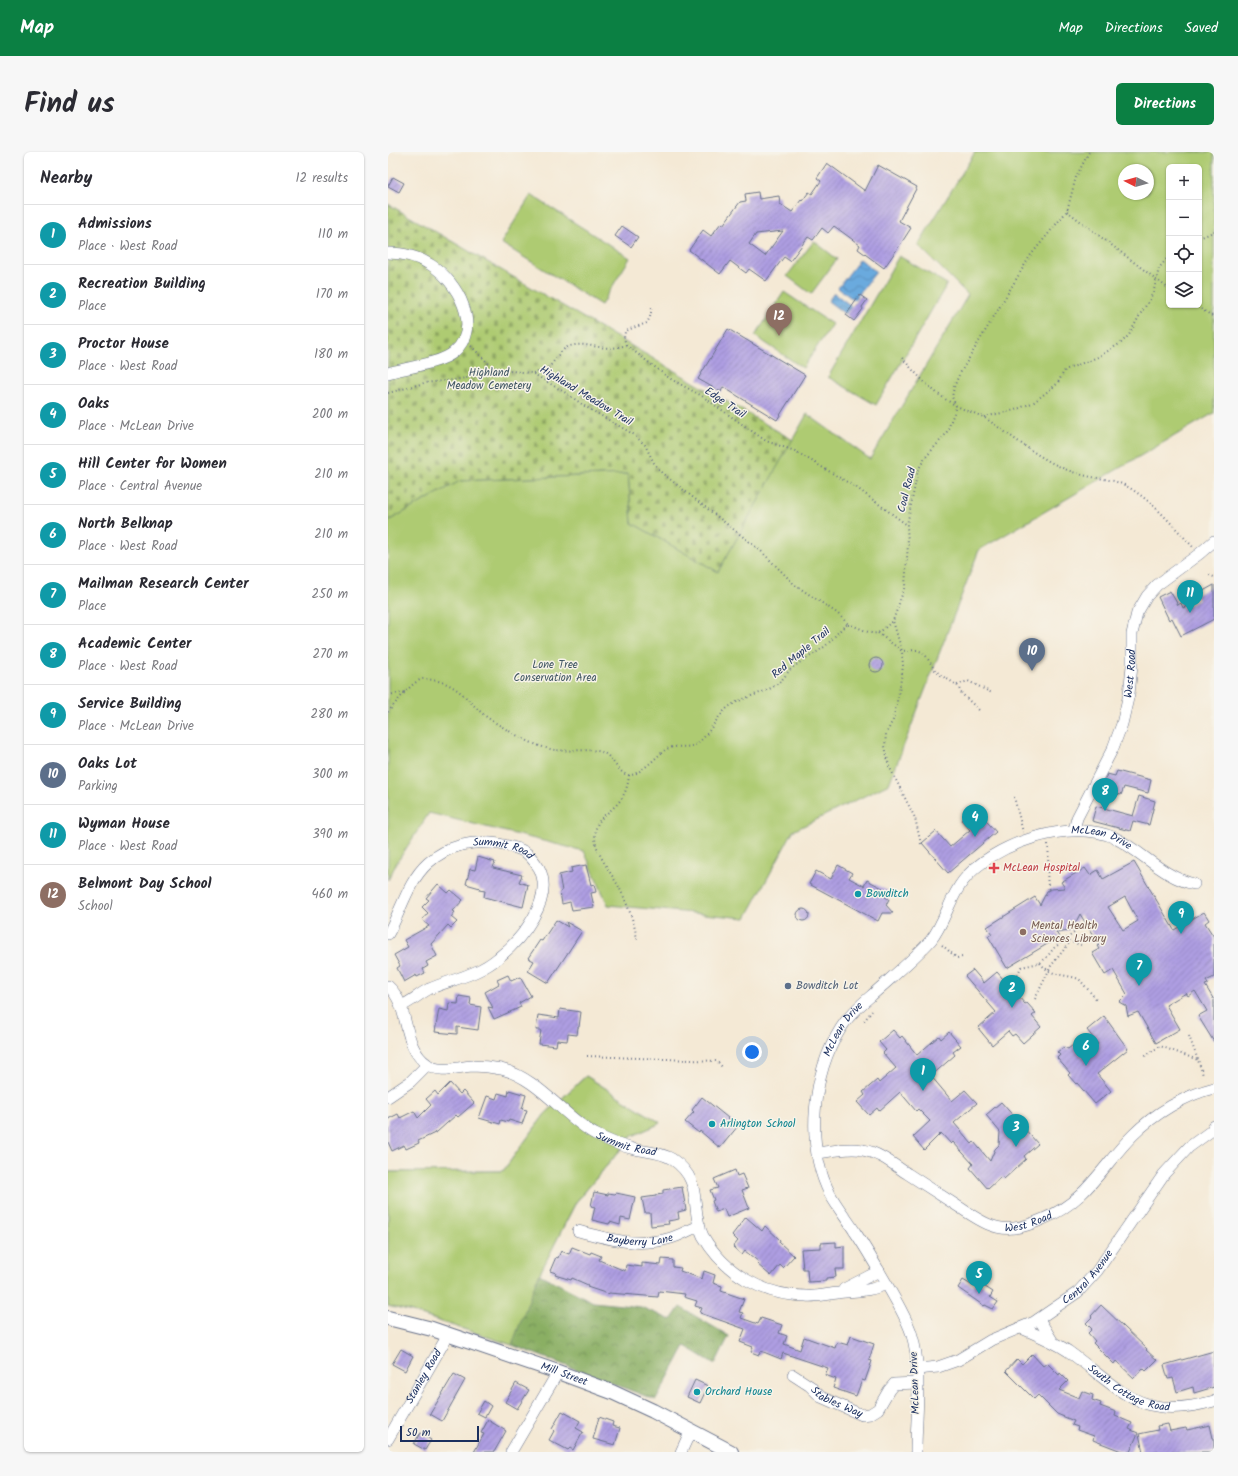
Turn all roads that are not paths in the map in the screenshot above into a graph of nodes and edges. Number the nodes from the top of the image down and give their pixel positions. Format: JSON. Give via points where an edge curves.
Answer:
{"nodes":[{"id":1,"x":388,"y":253,"type":"edge"},
{"id":2,"x":388,"y":373,"type":"edge"},
{"id":3,"x":1214,"y":541,"type":"edge"},
{"id":4,"x":1074,"y":830,"type":"junction"},
{"id":5,"x":1194,"y":884,"type":"dead end"},
{"id":6,"x":388,"y":934,"type":"edge"},
{"id":7,"x":388,"y":986,"type":"edge"},
{"id":8,"x":401,"y":1006,"type":"junction"},
{"id":9,"x":427,"y":1065,"type":"junction"},
{"id":10,"x":1214,"y":1088,"type":"edge"},
{"id":11,"x":388,"y":1097,"type":"edge"},
{"id":12,"x":1214,"y":1126,"type":"edge"},
{"id":13,"x":818,"y":1153,"type":"junction"},
{"id":14,"x":700,"y":1226,"type":"junction"},
{"id":15,"x":578,"y":1231,"type":"dead end"},
{"id":16,"x":879,"y":1271,"type":"junction"},
{"id":17,"x":886,"y":1284,"type":"junction"},
{"id":18,"x":836,"y":1293,"type":"junction"},
{"id":19,"x":388,"y":1318,"type":"edge"},
{"id":20,"x":1039,"y":1319,"type":"junction"},
{"id":21,"x":1022,"y":1328,"type":"junction"},
{"id":22,"x":448,"y":1335,"type":"junction"},
{"id":23,"x":1053,"y":1342,"type":"junction"},
{"id":24,"x":917,"y":1370,"type":"junction"},
{"id":25,"x":558,"y":1372,"type":"junction"},
{"id":26,"x":793,"y":1375,"type":"dead end"},
{"id":27,"x":917,"y":1383,"type":"junction"},
{"id":28,"x":1214,"y":1402,"type":"edge"},
{"id":29,"x":691,"y":1430,"type":"junction"},
{"id":30,"x":388,"y":1439,"type":"edge"},
{"id":31,"x":511,"y":1452,"type":"edge"},
{"id":32,"x":681,"y":1452,"type":"edge"},
{"id":33,"x":731,"y":1452,"type":"edge"},
{"id":34,"x":916,"y":1452,"type":"edge"}],
"edges":[{"from":1,"to":2,"type":"street","via":[[402,253],[433,265],[457,290],[467,321],[463,342],[454,352],[442,359]]},
{"from":3,"to":4,"type":"street","name":"West Road","via":[[1157,585],[1142,602],[1134,619],[1129,694],[1122,724],[1113,748],[1077,818]]},
{"from":4,"to":5,"type":"street","name":"McLean Drive","via":[[1115,838],[1163,871]]},
{"from":4,"to":13,"type":"street","name":"McLean Drive","via":[[1054,832],[1012,845],[975,868],[953,896],[932,940],[851,1015],[827,1056],[820,1077],[816,1108]]},
{"from":6,"to":8,"type":"street","name":"Summit Road","via":[[422,870],[432,860],[458,846],[479,842],[512,847],[530,856],[541,873],[542,892],[536,912],[522,934],[504,954],[478,971],[429,990]]},
{"from":7,"to":8,"type":"street"},
{"from":8,"to":9,"type":"street","via":[[413,1045]]},
{"from":9,"to":11,"type":"street","via":[[410,1082]]},
{"from":9,"to":14,"type":"street","name":"Summit Road","via":[[442,1069],[477,1066],[507,1070],[526,1080],[596,1134],[613,1142],[672,1159],[681,1167],[693,1186]]},
{"from":10,"to":13,"type":"street","name":"West Road","via":[[1185,1100],[1145,1125],[1122,1147],[1081,1195],[1067,1206],[1042,1219],[1014,1228],[1000,1228],[978,1219],[888,1160],[871,1152],[852,1149]]},
{"from":12,"to":20,"type":"street","name":"Central Avenue","via":[[1182,1153],[1164,1174],[1084,1287]]},
{"from":13,"to":16,"type":"street","name":"McLean Drive","via":[[830,1193]]},
{"from":14,"to":15,"type":"street","name":"Bayberry Lane","via":[[666,1239],[639,1243],[616,1241]]},
{"from":14,"to":18,"type":"street","name":"Summit Road","via":[[706,1240],[722,1260],[754,1284],[793,1296]]},
{"from":16,"to":17,"type":"street","name":"McLean Drive"},
{"from":16,"to":18,"type":"street","name":"Summit Road"},
{"from":17,"to":18,"type":"street","name":"Summit Road"},
{"from":17,"to":24,"type":"street","name":"McLean Drive","via":[[900,1307],[911,1333]]},
{"from":19,"to":22,"type":"main road","name":"Mill Street"},
{"from":20,"to":21,"type":"street","name":"Central Avenue"},
{"from":20,"to":23,"type":"street","name":"South Cottage Road"},
{"from":21,"to":23,"type":"street","name":"South Cottage Road"},
{"from":21,"to":24,"type":"street","name":"Central Avenue","via":[[991,1340],[958,1360]]},
{"from":22,"to":25,"type":"main road","name":"Mill Street"},
{"from":22,"to":30,"type":"street","name":"Stanley Road"},
{"from":23,"to":28,"type":"street","name":"South Cottage Road","via":[[1116,1389],[1142,1403],[1161,1408],[1178,1408]]},
{"from":24,"to":27,"type":"street","name":"McLean Drive"},
{"from":25,"to":29,"type":"main road","name":"Mill Street","via":[[626,1398]]},
{"from":25,"to":31,"type":"street"},
{"from":26,"to":27,"type":"street","name":"Stables Way","via":[[821,1397],[862,1415],[878,1409],[894,1384]]},
{"from":27,"to":34,"type":"street","name":"McLean Drive"},
{"from":29,"to":32,"type":"street"},
{"from":29,"to":33,"type":"main road","name":"Mill Street"}]}
